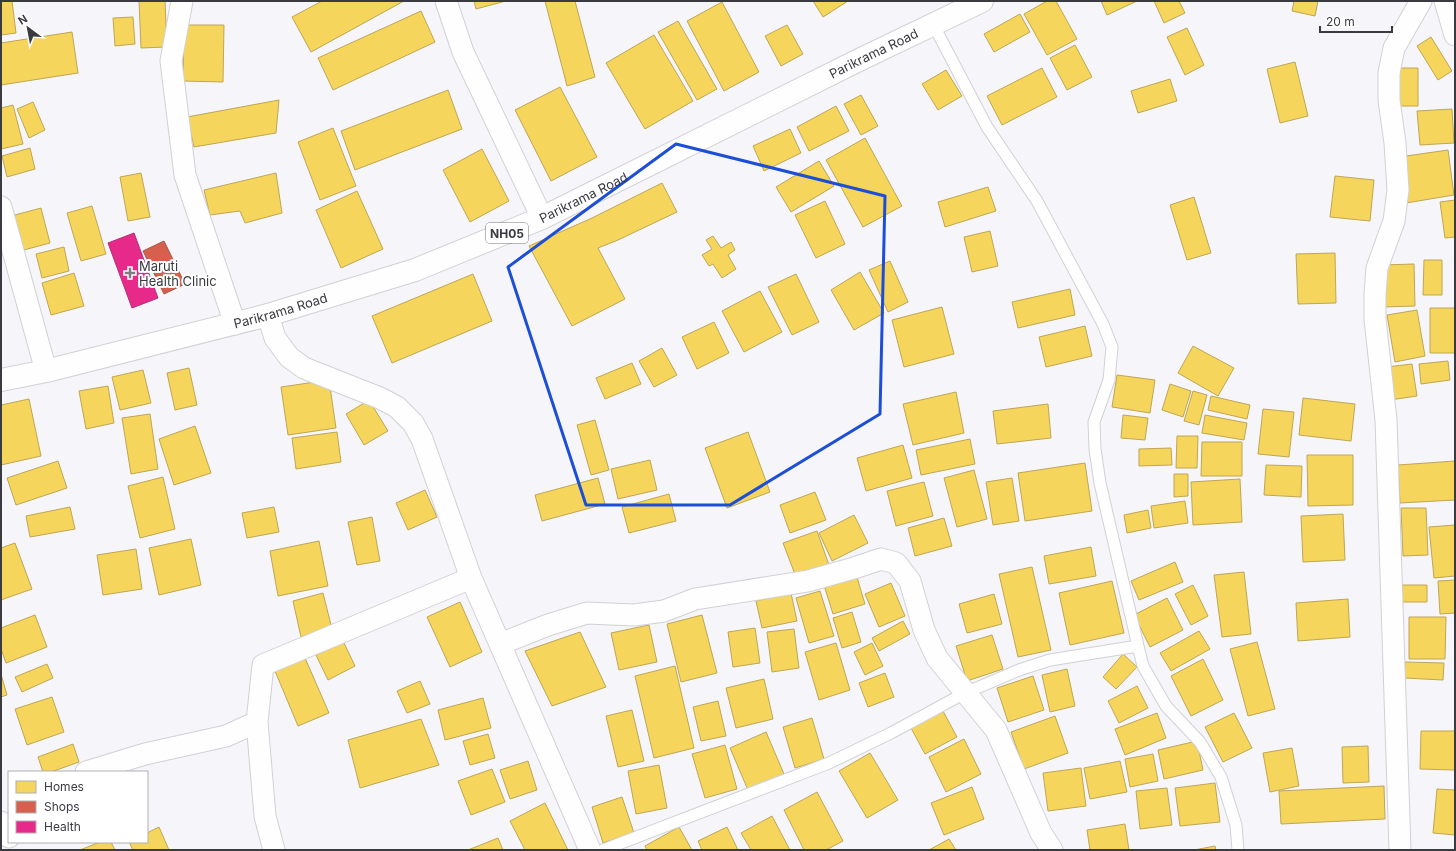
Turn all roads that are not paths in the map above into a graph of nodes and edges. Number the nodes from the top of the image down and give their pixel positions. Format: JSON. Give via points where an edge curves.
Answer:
{"nodes":[{"id":1,"x":182,"y":1,"type":"edge"},
{"id":2,"x":446,"y":1,"type":"edge"},
{"id":3,"x":982,"y":1,"type":"edge"},
{"id":4,"x":1421,"y":1,"type":"edge"},
{"id":5,"x":1445,"y":1,"type":"edge"},
{"id":6,"x":933,"y":24,"type":"junction"},
{"id":7,"x":1455,"y":35,"type":"edge"},
{"id":8,"x":1,"y":207,"type":"edge"},
{"id":9,"x":542,"y":218,"type":"junction"},
{"id":10,"x":268,"y":315,"type":"junction"},
{"id":11,"x":235,"y":324,"type":"junction"},
{"id":12,"x":46,"y":371,"type":"junction"},
{"id":13,"x":1,"y":380,"type":"edge"},
{"id":14,"x":471,"y":578,"type":"junction"},
{"id":15,"x":500,"y":644,"type":"junction"},
{"id":16,"x":1138,"y":646,"type":"junction"},
{"id":17,"x":965,"y":693,"type":"junction"},
{"id":18,"x":257,"y":722,"type":"junction"},
{"id":19,"x":89,"y":771,"type":"edge"},
{"id":20,"x":274,"y":850,"type":"edge"},
{"id":21,"x":590,"y":850,"type":"edge"},
{"id":22,"x":603,"y":850,"type":"edge"},
{"id":23,"x":1052,"y":850,"type":"edge"},
{"id":24,"x":1238,"y":850,"type":"edge"},
{"id":25,"x":1400,"y":850,"type":"edge"}],
"edges":[{"from":1,"to":11,"type":"street","via":[[171,61],[185,175]]},
{"from":2,"to":9,"type":"street","via":[[463,52]]},
{"from":3,"to":6,"type":"main road","name":"Parikrama Road","number":"NH05"},
{"from":4,"to":25,"type":"street","via":[[1394,48],[1389,73],[1389,100],[1398,190],[1394,221],[1377,268],[1375,294],[1375,318],[1386,420]]},
{"from":5,"to":7,"type":"street"},
{"from":6,"to":9,"type":"main road","name":"Parikrama Road","number":"NH05"},
{"from":6,"to":16,"type":"lane","via":[[987,127],[1041,208],[1103,324],[1112,347],[1109,380],[1094,422],[1095,448],[1100,483]]},
{"from":8,"to":12,"type":"street"},
{"from":9,"to":10,"type":"main road","name":"Parikrama Road","number":"NH05","via":[[415,270]]},
{"from":10,"to":11,"type":"main road","name":"Parikrama Road","number":"NH05"},
{"from":10,"to":14,"type":"street","via":[[276,338],[289,357],[304,368],[397,407],[413,423],[422,439]]},
{"from":11,"to":12,"type":"main road","name":"Parikrama Road","number":"NH05"},
{"from":12,"to":13,"type":"main road","name":"Parikrama Road","number":"NH05"},
{"from":14,"to":15,"type":"street"},
{"from":14,"to":18,"type":"street","via":[[263,665]]},
{"from":15,"to":17,"type":"street","via":[[587,613],[634,615],[664,611],[695,599],[808,580],[881,559],[896,563],[910,581],[924,630],[937,658]]},
{"from":15,"to":21,"type":"street"},
{"from":16,"to":17,"type":"lane","via":[[1050,660]]},
{"from":16,"to":24,"type":"lane","via":[[1143,666],[1166,706],[1200,742],[1221,777],[1236,826]]},
{"from":17,"to":22,"type":"lane","via":[[829,763]]},
{"from":17,"to":23,"type":"street","via":[[996,730],[1041,833]]},
{"from":18,"to":19,"type":"street","via":[[226,736],[145,754]]},
{"from":18,"to":20,"type":"street","via":[[265,816]]}]}
